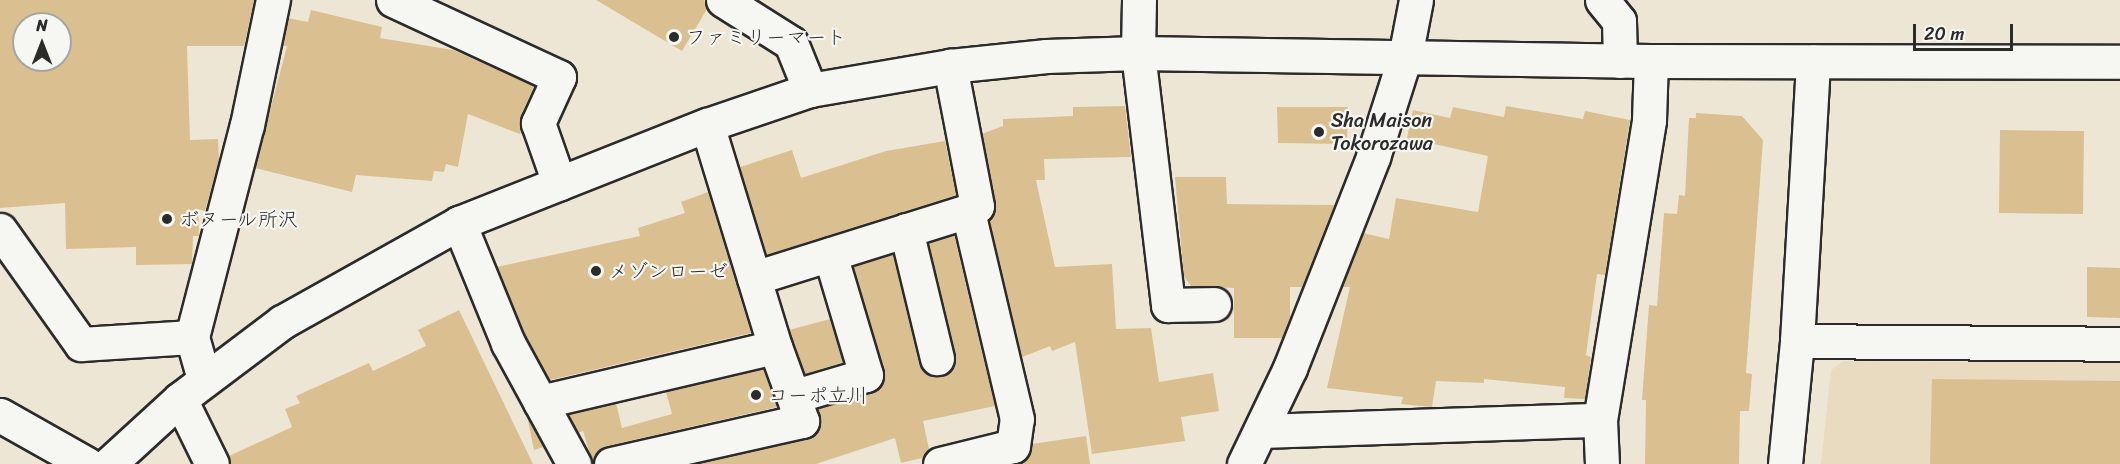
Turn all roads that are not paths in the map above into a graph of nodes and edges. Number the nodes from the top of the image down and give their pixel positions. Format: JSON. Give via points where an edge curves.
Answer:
{"nodes":[{"id":1,"x":273,"y":0,"type":"edge"},
{"id":2,"x":393,"y":0,"type":"edge"},
{"id":3,"x":723,"y":0,"type":"edge"},
{"id":4,"x":1139,"y":0,"type":"edge"},
{"id":5,"x":1416,"y":0,"type":"edge"},
{"id":6,"x":1602,"y":0,"type":"edge"},
{"id":7,"x":1138,"y":53,"type":"junction"},
{"id":8,"x":1405,"y":57,"type":"junction"},
{"id":9,"x":1635,"y":61,"type":"junction"},
{"id":10,"x":1813,"y":61,"type":"junction"},
{"id":11,"x":2120,"y":62,"type":"edge"},
{"id":12,"x":950,"y":66,"type":"junction"},
{"id":13,"x":810,"y":90,"type":"junction"},
{"id":14,"x":707,"y":125,"type":"junction"},
{"id":15,"x":559,"y":183,"type":"junction"},
{"id":16,"x":968,"y":211,"type":"junction"},
{"id":17,"x":459,"y":223,"type":"junction"},
{"id":18,"x":0,"y":230,"type":"edge"},
{"id":19,"x":906,"y":230,"type":"junction"},
{"id":20,"x":830,"y":254,"type":"junction"},
{"id":21,"x":11,"y":263,"type":"edge"},
{"id":22,"x":754,"y":278,"type":"junction"},
{"id":23,"x":1214,"y":304,"type":"dead end"},
{"id":24,"x":192,"y":337,"type":"junction"},
{"id":25,"x":1797,"y":341,"type":"junction"},
{"id":26,"x":2120,"y":344,"type":"edge"},
{"id":27,"x":775,"y":347,"type":"junction"},
{"id":28,"x":937,"y":358,"type":"dead end"},
{"id":29,"x":192,"y":389,"type":"junction"},
{"id":30,"x":795,"y":396,"type":"junction"},
{"id":31,"x":540,"y":402,"type":"junction"},
{"id":32,"x":0,"y":415,"type":"edge"},
{"id":33,"x":1600,"y":420,"type":"junction"},
{"id":34,"x":1261,"y":430,"type":"junction"},
{"id":35,"x":1005,"y":456,"type":"edge"},
{"id":36,"x":87,"y":464,"type":"edge"},
{"id":37,"x":109,"y":464,"type":"edge"},
{"id":38,"x":212,"y":464,"type":"edge"},
{"id":39,"x":574,"y":464,"type":"edge"},
{"id":40,"x":611,"y":464,"type":"edge"},
{"id":41,"x":940,"y":464,"type":"edge"},
{"id":42,"x":1244,"y":464,"type":"edge"},
{"id":43,"x":1602,"y":464,"type":"edge"},
{"id":44,"x":1785,"y":464,"type":"edge"}],
"edges":[{"from":1,"to":24,"type":"street","via":[[247,125]]},
{"from":2,"to":15,"type":"street","via":[[559,77],[538,123]]},
{"from":3,"to":13,"type":"street","via":[[791,43]]},
{"from":4,"to":7,"type":"street"},
{"from":5,"to":8,"type":"street"},
{"from":6,"to":9,"type":"street","via":[[1619,21]]},
{"from":7,"to":8,"type":"street"},
{"from":7,"to":12,"type":"street","via":[[1046,56]]},
{"from":7,"to":23,"type":"street","via":[[1157,183],[1168,305]]},
{"from":8,"to":9,"type":"street"},
{"from":8,"to":34,"type":"street","via":[[1373,157],[1290,368]]},
{"from":9,"to":10,"type":"street"},
{"from":9,"to":33,"type":"street","via":[[1649,120]]},
{"from":10,"to":11,"type":"street"},
{"from":10,"to":25,"type":"street"},
{"from":12,"to":13,"type":"street"},
{"from":12,"to":16,"type":"street","via":[[977,206]]},
{"from":13,"to":14,"type":"street"},
{"from":14,"to":15,"type":"street"},
{"from":14,"to":22,"type":"street"},
{"from":15,"to":17,"type":"street"},
{"from":16,"to":19,"type":"street"},
{"from":16,"to":35,"type":"street","via":[[1017,419],[1013,446]]},
{"from":17,"to":29,"type":"street","via":[[282,322]]},
{"from":17,"to":31,"type":"street","via":[[508,343]]},
{"from":18,"to":21,"type":"street"},
{"from":19,"to":20,"type":"street"},
{"from":19,"to":28,"type":"street"},
{"from":20,"to":22,"type":"street"},
{"from":20,"to":30,"type":"street","via":[[866,375]]},
{"from":21,"to":24,"type":"street","via":[[81,344]]},
{"from":22,"to":27,"type":"street"},
{"from":24,"to":29,"type":"street"},
{"from":25,"to":26,"type":"street"},
{"from":25,"to":44,"type":"street"},
{"from":27,"to":30,"type":"street"},
{"from":27,"to":31,"type":"street"},
{"from":29,"to":37,"type":"street"},
{"from":29,"to":38,"type":"street"},
{"from":30,"to":40,"type":"street","via":[[802,421]]},
{"from":31,"to":39,"type":"street"},
{"from":32,"to":36,"type":"street"},
{"from":33,"to":34,"type":"street"},
{"from":33,"to":43,"type":"street"},
{"from":34,"to":42,"type":"street"},
{"from":35,"to":41,"type":"street"}]}
